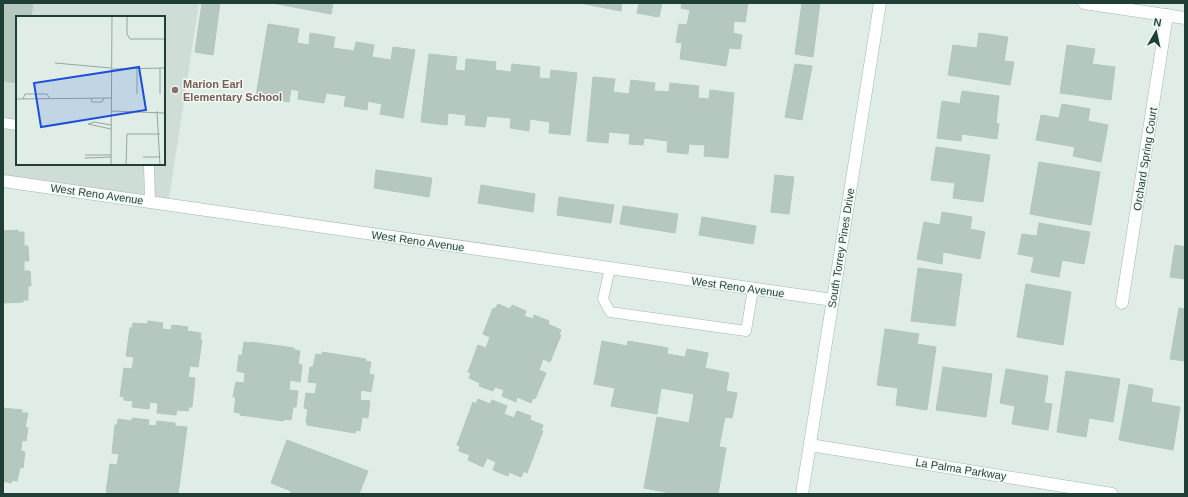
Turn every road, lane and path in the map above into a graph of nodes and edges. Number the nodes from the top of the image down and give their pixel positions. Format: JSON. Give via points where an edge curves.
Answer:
{"nodes":[{"id":1,"x":880,"y":3,"type":"edge"},
{"id":2,"x":1084,"y":3,"type":"edge"},
{"id":3,"x":1167,"y":15,"type":"junction"},
{"id":4,"x":1185,"y":18,"type":"edge"},
{"id":5,"x":3,"y":123,"type":"edge"},
{"id":6,"x":16,"y":125,"type":"edge"},
{"id":7,"x":150,"y":165,"type":"edge"},
{"id":8,"x":3,"y":181,"type":"edge"},
{"id":9,"x":150,"y":202,"type":"junction"},
{"id":10,"x":610,"y":268,"type":"junction"},
{"id":11,"x":753,"y":289,"type":"junction"},
{"id":12,"x":833,"y":300,"type":"junction"},
{"id":13,"x":1122,"y":303,"type":"dead end"},
{"id":14,"x":810,"y":445,"type":"junction"},
{"id":15,"x":802,"y":494,"type":"edge"},
{"id":16,"x":1112,"y":494,"type":"edge"}],
"edges":[{"from":1,"to":12,"type":"street","name":"South Torrey Pines Drive"},
{"from":2,"to":3,"type":"street"},
{"from":3,"to":4,"type":"street"},
{"from":3,"to":13,"type":"street","name":"Orchard Spring Court"},
{"from":5,"to":6,"type":"lane"},
{"from":7,"to":9,"type":"lane"},
{"from":8,"to":9,"type":"street","name":"West Reno Avenue"},
{"from":9,"to":10,"type":"street","name":"West Reno Avenue"},
{"from":10,"to":11,"type":"street","name":"West Reno Avenue"},
{"from":10,"to":11,"type":"lane","via":[[603,300],[610,312],[746,331]]},
{"from":11,"to":12,"type":"street","name":"West Reno Avenue"},
{"from":12,"to":14,"type":"street","name":"South Torrey Pines Drive"},
{"from":14,"to":15,"type":"street","name":"South Torrey Pines Drive"},
{"from":14,"to":16,"type":"street","name":"La Palma Parkway"}]}
